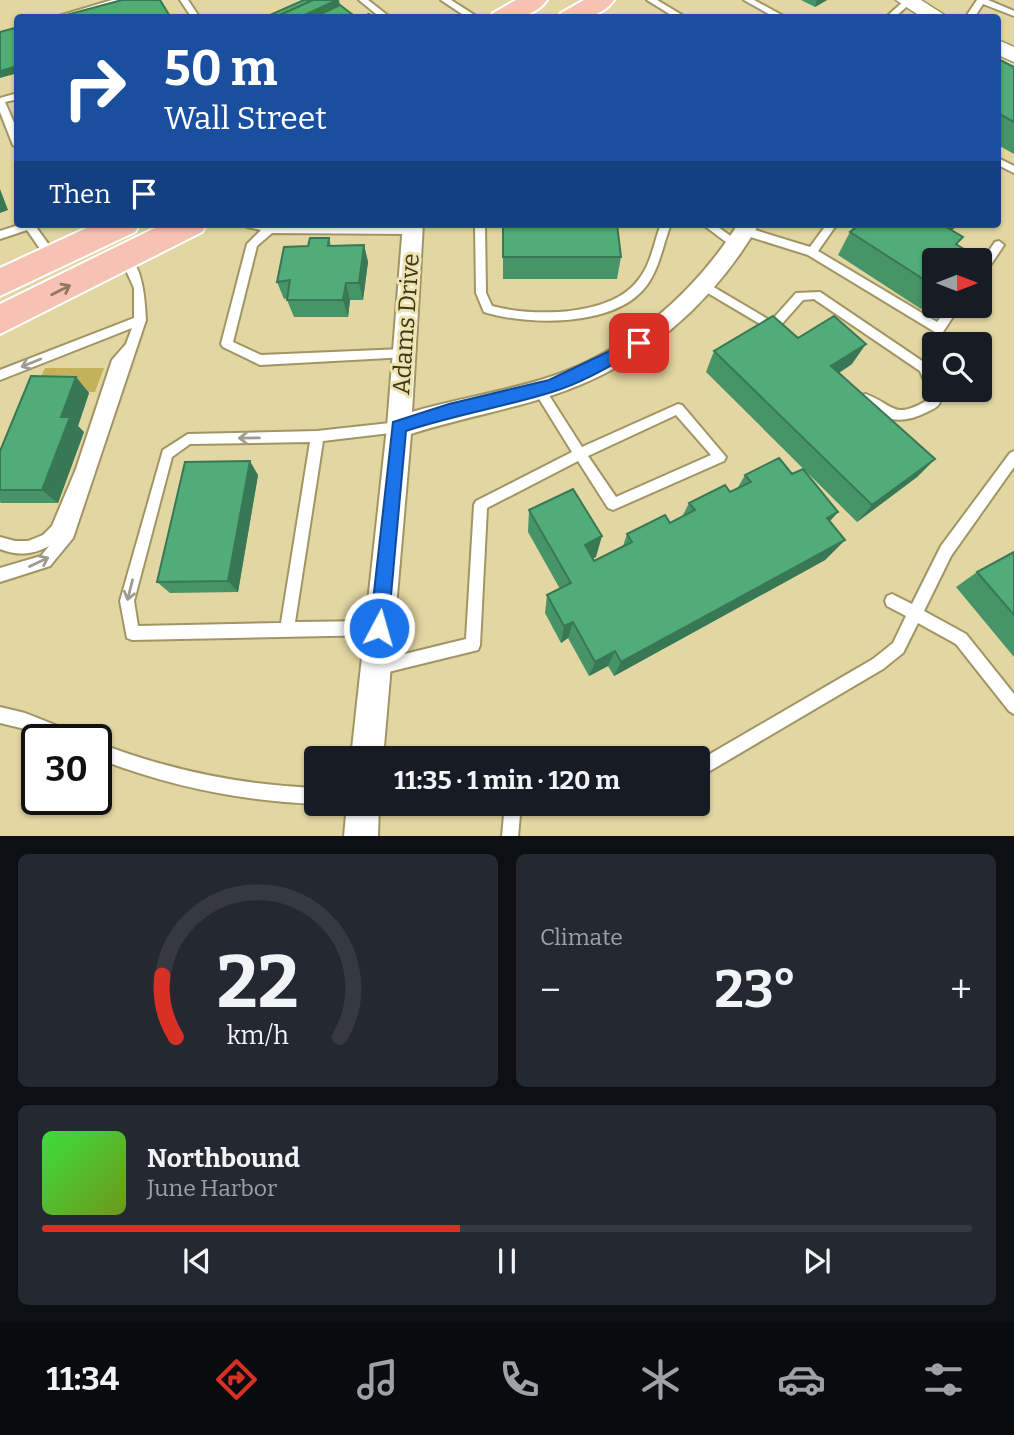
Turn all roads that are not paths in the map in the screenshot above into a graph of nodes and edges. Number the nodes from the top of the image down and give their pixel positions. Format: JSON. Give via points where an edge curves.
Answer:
{"nodes":[{"id":1,"x":121,"y":0,"type":"edge"},
{"id":2,"x":363,"y":0,"type":"edge"},
{"id":3,"x":445,"y":0,"type":"edge"},
{"id":4,"x":535,"y":0,"type":"edge"},
{"id":5,"x":548,"y":0,"type":"edge"},
{"id":6,"x":602,"y":0,"type":"edge"},
{"id":7,"x":651,"y":0,"type":"edge"},
{"id":8,"x":748,"y":0,"type":"edge"},
{"id":9,"x":908,"y":0,"type":"edge"},
{"id":10,"x":981,"y":0,"type":"edge"},
{"id":11,"x":70,"y":14,"type":"edge"},
{"id":12,"x":382,"y":14,"type":"edge"},
{"id":13,"x":468,"y":14,"type":"edge"},
{"id":14,"x":509,"y":14,"type":"edge"},
{"id":15,"x":527,"y":14,"type":"edge"},
{"id":16,"x":577,"y":14,"type":"edge"},
{"id":17,"x":676,"y":14,"type":"edge"},
{"id":18,"x":775,"y":14,"type":"edge"},
{"id":19,"x":893,"y":14,"type":"edge"},
{"id":20,"x":932,"y":14,"type":"edge"},
{"id":21,"x":1014,"y":14,"type":"edge"},
{"id":22,"x":0,"y":101,"type":"edge"},
{"id":23,"x":14,"y":135,"type":"edge"},
{"id":24,"x":23,"y":228,"type":"edge"},
{"id":25,"x":34,"y":228,"type":"edge"},
{"id":26,"x":116,"y":228,"type":"edge"},
{"id":27,"x":183,"y":228,"type":"edge"},
{"id":28,"x":266,"y":228,"type":"edge"},
{"id":29,"x":342,"y":228,"type":"edge"},
{"id":30,"x":413,"y":228,"type":"edge"},
{"id":31,"x":480,"y":228,"type":"edge"},
{"id":32,"x":664,"y":228,"type":"edge"},
{"id":33,"x":723,"y":228,"type":"edge"},
{"id":34,"x":829,"y":228,"type":"edge"},
{"id":35,"x":270,"y":229,"type":"junction"},
{"id":36,"x":744,"y":233,"type":"edge"},
{"id":37,"x":0,"y":236,"type":"edge"},
{"id":38,"x":999,"y":245,"type":"dead end"},
{"id":39,"x":812,"y":252,"type":"junction"},
{"id":40,"x":992,"y":255,"type":"edge"},
{"id":41,"x":125,"y":257,"type":"junction"},
{"id":42,"x":53,"y":259,"type":"junction"},
{"id":43,"x":0,"y":284,"type":"edge"},
{"id":44,"x":705,"y":286,"type":"junction"},
{"id":45,"x":947,"y":318,"type":"edge"},
{"id":46,"x":0,"y":320,"type":"edge"},
{"id":47,"x":140,"y":320,"type":"junction"},
{"id":48,"x":778,"y":331,"type":"joint"},
{"id":49,"x":132,"y":345,"type":"junction"},
{"id":50,"x":403,"y":355,"type":"junction"},
{"id":51,"x":0,"y":376,"type":"edge"},
{"id":52,"x":540,"y":389,"type":"junction"},
{"id":53,"x":856,"y":391,"type":"edge"},
{"id":54,"x":399,"y":427,"type":"junction"},
{"id":55,"x":317,"y":436,"type":"junction"},
{"id":56,"x":580,"y":454,"type":"junction"},
{"id":57,"x":1014,"y":457,"type":"edge"},
{"id":58,"x":0,"y":543,"type":"edge"},
{"id":59,"x":0,"y":575,"type":"edge"},
{"id":60,"x":892,"y":601,"type":"dead end"},
{"id":61,"x":916,"y":614,"type":"junction"},
{"id":62,"x":379,"y":628,"type":"junction"},
{"id":63,"x":287,"y":631,"type":"junction"},
{"id":64,"x":375,"y":668,"type":"junction"},
{"id":65,"x":1014,"y":706,"type":"edge"},
{"id":66,"x":0,"y":715,"type":"edge"},
{"id":67,"x":33,"y":724,"type":"edge"},
{"id":68,"x":368,"y":746,"type":"edge"},
{"id":69,"x":112,"y":756,"type":"edge"},
{"id":70,"x":710,"y":763,"type":"edge"},
{"id":71,"x":304,"y":795,"type":"edge"},
{"id":72,"x":362,"y":816,"type":"edge"},
{"id":73,"x":512,"y":816,"type":"edge"},
{"id":74,"x":361,"y":836,"type":"edge"},
{"id":75,"x":510,"y":836,"type":"edge"}],
"edges":[{"from":1,"to":11,"type":"lane"},
{"from":2,"to":12,"type":"lane"},
{"from":3,"to":13,"type":"lane"},
{"from":4,"to":14,"type":"main road"},
{"from":5,"to":15,"type":"main road"},
{"from":6,"to":16,"type":"main road"},
{"from":7,"to":17,"type":"lane"},
{"from":8,"to":18,"type":"lane"},
{"from":9,"to":19,"type":"lane"},
{"from":9,"to":20,"type":"street"},
{"from":10,"to":21,"type":"lane"},
{"from":22,"to":23,"type":"lane"},
{"from":24,"to":37,"type":"lane"},
{"from":25,"to":42,"type":"lane"},
{"from":26,"to":42,"type":"main road"},
{"from":27,"to":41,"type":"main road"},
{"from":28,"to":35,"type":"lane"},
{"from":29,"to":35,"type":"lane"},
{"from":30,"to":50,"type":"street","name":"Adams Drive"},
{"from":31,"to":32,"type":"lane","via":[[481,293],[488,309],[503,315],[544,317],[600,310],[626,299],[643,284]]},
{"from":33,"to":36,"type":"lane"},
{"from":34,"to":39,"type":"lane"},
{"from":35,"to":50,"type":"lane","via":[[253,244],[227,344],[260,360]]},
{"from":36,"to":39,"type":"lane"},
{"from":36,"to":44,"type":"street"},
{"from":38,"to":40,"type":"lane"},
{"from":39,"to":45,"type":"lane","via":[[939,329]]},
{"from":46,"to":41,"type":"main road","one_way":true},
{"from":41,"to":47,"type":"lane","via":[[139,288]]},
{"from":42,"to":43,"type":"main road"},
{"from":44,"to":48,"type":"lane"},
{"from":44,"to":52,"type":"street","via":[[639,343]]},
{"from":47,"to":49,"type":"lane"},
{"from":47,"to":51,"type":"lane","one_way":true},
{"from":48,"to":53,"type":"lane","via":[[800,296],[816,295],[924,368],[934,402],[913,416],[888,416]]},
{"from":49,"to":58,"type":"lane","via":[[118,360],[59,525],[52,535],[27,550]]},
{"from":59,"to":49,"type":"lane","one_way":true,"via":[[46,561],[68,534]]},
{"from":50,"to":54,"type":"street","name":"Adams Drive"},
{"from":52,"to":54,"type":"street"},
{"from":52,"to":56,"type":"lane"},
{"from":54,"to":55,"type":"lane"},
{"from":54,"to":62,"type":"street","name":"Adams Drive"},
{"from":55,"to":63,"type":"lane"},
{"from":55,"to":63,"type":"lane","one_way":true,"via":[[188,439],[167,454],[127,601],[132,634]]},
{"from":56,"to":56,"type":"lane","via":[[678,409],[720,457],[613,504]]},
{"from":56,"to":64,"type":"lane","via":[[481,505],[473,645]]},
{"from":57,"to":61,"type":"lane","via":[[946,551]]},
{"from":60,"to":61,"type":"lane"},
{"from":61,"to":65,"type":"lane","via":[[961,639]]},
{"from":61,"to":70,"type":"lane","via":[[898,648],[878,664]]},
{"from":62,"to":63,"type":"lane"},
{"from":62,"to":64,"type":"street","name":"Adams Drive"},
{"from":64,"to":68,"type":"street","name":"Adams Drive"},
{"from":66,"to":67,"type":"lane"},
{"from":69,"to":71,"type":"lane","via":[[182,780],[237,791]]},
{"from":72,"to":74,"type":"street"},
{"from":73,"to":75,"type":"lane"}]}
